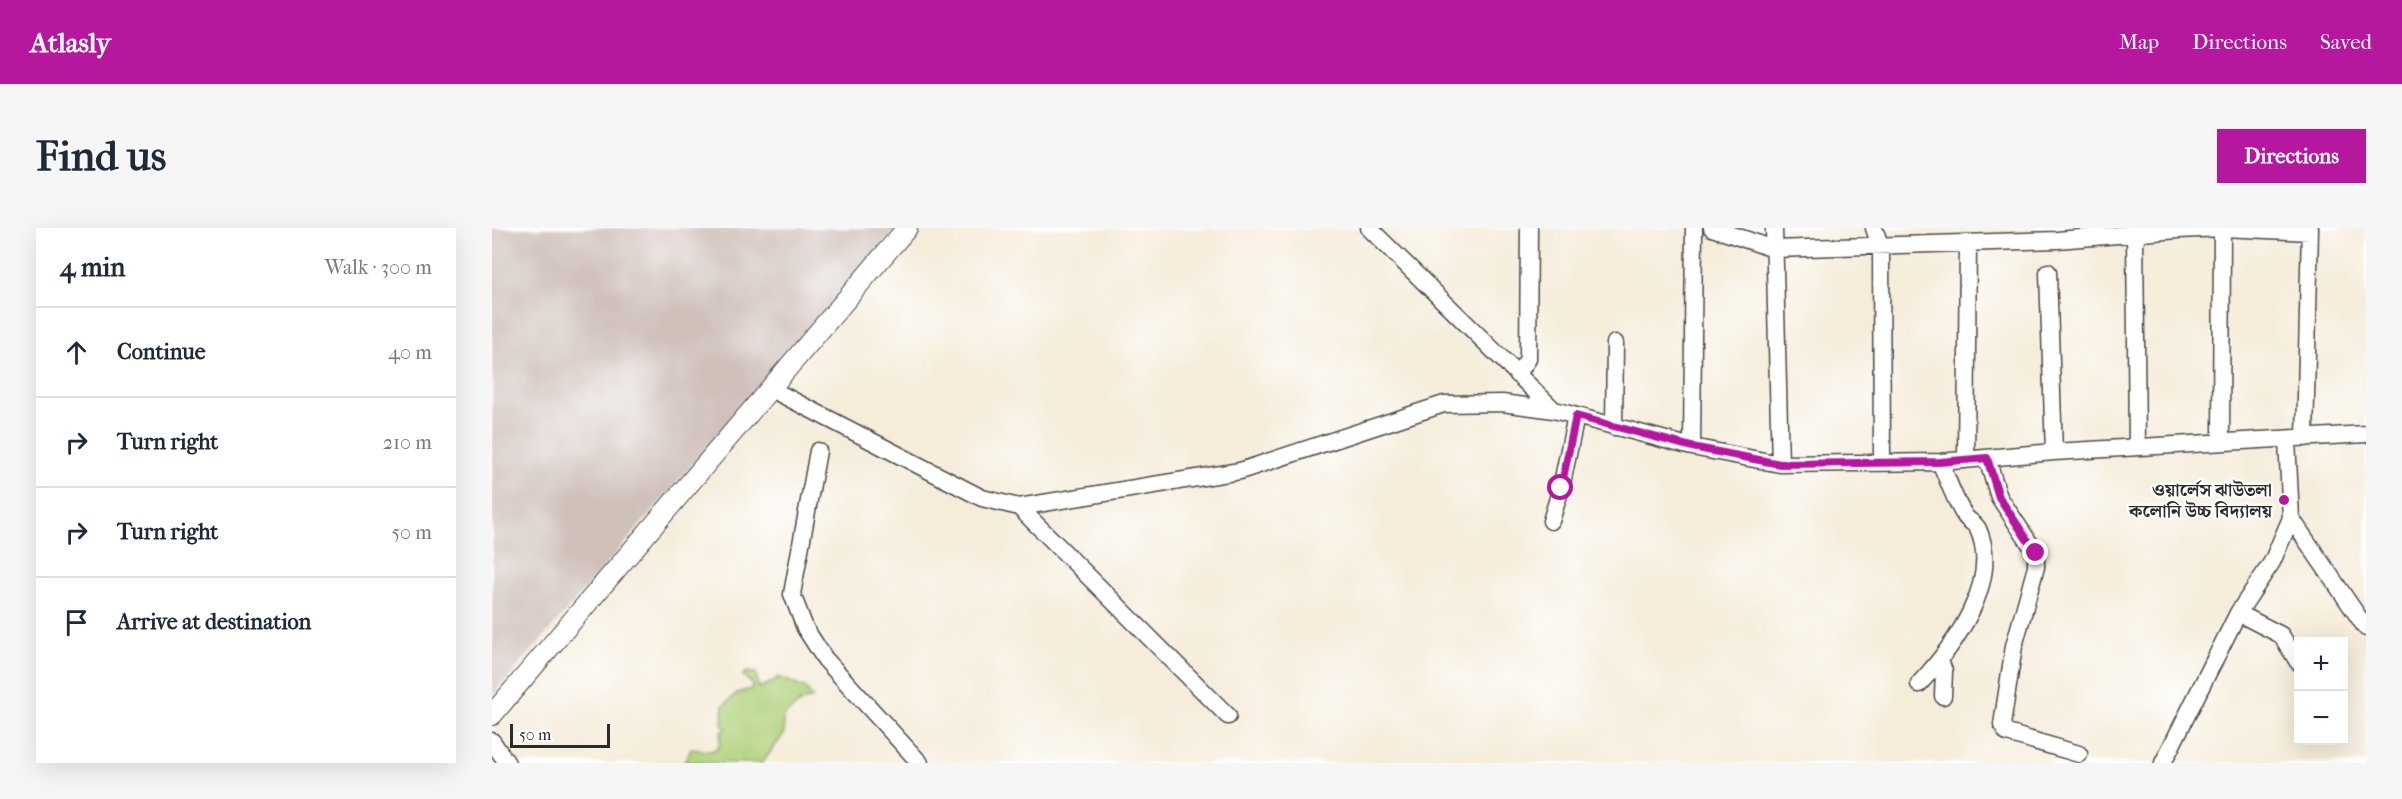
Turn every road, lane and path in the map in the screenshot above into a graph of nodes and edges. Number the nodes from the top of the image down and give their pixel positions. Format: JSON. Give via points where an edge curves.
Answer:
{"nodes":[{"id":1,"x":907,"y":228,"type":"edge"},
{"id":2,"x":1369,"y":228,"type":"edge"},
{"id":3,"x":1529,"y":228,"type":"edge"},
{"id":4,"x":1695,"y":228,"type":"edge"},
{"id":5,"x":1712,"y":228,"type":"edge"},
{"id":6,"x":1774,"y":228,"type":"edge"},
{"id":7,"x":1874,"y":228,"type":"edge"},
{"id":8,"x":2222,"y":228,"type":"edge"},
{"id":9,"x":2310,"y":230,"type":"edge"},
{"id":10,"x":2135,"y":233,"type":"junction"},
{"id":11,"x":1968,"y":243,"type":"junction"},
{"id":12,"x":1881,"y":248,"type":"junction"},
{"id":13,"x":1774,"y":249,"type":"junction"},
{"id":14,"x":2048,"y":272,"type":"dead end"},
{"id":15,"x":1615,"y":343,"type":"dead end"},
{"id":16,"x":1528,"y":359,"type":"junction"},
{"id":17,"x":1517,"y":375,"type":"junction"},
{"id":18,"x":769,"y":388,"type":"junction"},
{"id":19,"x":1532,"y":389,"type":"junction"},
{"id":20,"x":1532,"y":407,"type":"junction"},
{"id":21,"x":1554,"y":410,"type":"junction"},
{"id":22,"x":1576,"y":416,"type":"junction"},
{"id":23,"x":1614,"y":427,"type":"junction"},
{"id":24,"x":2366,"y":435,"type":"edge"},
{"id":25,"x":2305,"y":438,"type":"junction"},
{"id":26,"x":2287,"y":440,"type":"junction"},
{"id":27,"x":2221,"y":442,"type":"junction"},
{"id":28,"x":1692,"y":447,"type":"junction"},
{"id":29,"x":2137,"y":447,"type":"junction"},
{"id":30,"x":818,"y":451,"type":"dead end"},
{"id":31,"x":2054,"y":452,"type":"junction"},
{"id":32,"x":1987,"y":458,"type":"junction"},
{"id":33,"x":1966,"y":460,"type":"junction"},
{"id":34,"x":1882,"y":462,"type":"junction"},
{"id":35,"x":1940,"y":462,"type":"junction"},
{"id":36,"x":1780,"y":464,"type":"junction"},
{"id":37,"x":1019,"y":507,"type":"junction"},
{"id":38,"x":2292,"y":518,"type":"junction"},
{"id":39,"x":1551,"y":521,"type":"dead end"},
{"id":40,"x":2238,"y":613,"type":"junction"},
{"id":41,"x":2366,"y":628,"type":"edge"},
{"id":42,"x":2294,"y":655,"type":"edge"},
{"id":43,"x":1940,"y":661,"type":"junction"},
{"id":44,"x":1919,"y":684,"type":"dead end"},
{"id":45,"x":1943,"y":696,"type":"dead end"},
{"id":46,"x":492,"y":714,"type":"edge"},
{"id":47,"x":1228,"y":716,"type":"dead end"},
{"id":48,"x":492,"y":741,"type":"edge"},
{"id":49,"x":2079,"y":754,"type":"dead end"},
{"id":50,"x":507,"y":763,"type":"edge"},
{"id":51,"x":921,"y":763,"type":"edge"},
{"id":52,"x":2163,"y":763,"type":"edge"}],
"edges":[{"from":1,"to":18,"type":"main road"},
{"from":2,"to":17,"type":"street"},
{"from":3,"to":16,"type":"street"},
{"from":4,"to":28,"type":"street"},
{"from":5,"to":13,"type":"street"},
{"from":6,"to":13,"type":"street"},
{"from":7,"to":12,"type":"street"},
{"from":8,"to":9,"type":"street"},
{"from":8,"to":10,"type":"street"},
{"from":8,"to":27,"type":"street"},
{"from":9,"to":25,"type":"street"},
{"from":10,"to":11,"type":"street"},
{"from":10,"to":29,"type":"street"},
{"from":11,"to":12,"type":"street"},
{"from":11,"to":33,"type":"street"},
{"from":12,"to":13,"type":"street"},
{"from":12,"to":34,"type":"street"},
{"from":13,"to":36,"type":"street"},
{"from":14,"to":31,"type":"street"},
{"from":15,"to":23,"type":"street"},
{"from":16,"to":17,"type":"street"},
{"from":16,"to":19,"type":"street"},
{"from":17,"to":19,"type":"street"},
{"from":18,"to":37,"type":"street","via":[[982,498]]},
{"from":18,"to":46,"type":"main road"},
{"from":19,"to":20,"type":"street"},
{"from":19,"to":21,"type":"street"},
{"from":20,"to":21,"type":"street"},
{"from":20,"to":37,"type":"street","via":[[1444,404],[1240,471]]},
{"from":21,"to":22,"type":"street"},
{"from":22,"to":23,"type":"street"},
{"from":22,"to":39,"type":"street"},
{"from":23,"to":28,"type":"street"},
{"from":24,"to":25,"type":"street"},
{"from":25,"to":26,"type":"street"},
{"from":26,"to":27,"type":"street"},
{"from":26,"to":38,"type":"street"},
{"from":27,"to":29,"type":"street"},
{"from":28,"to":36,"type":"street"},
{"from":29,"to":31,"type":"street"},
{"from":30,"to":51,"type":"street","via":[[792,594],[805,628],[825,659]]},
{"from":31,"to":32,"type":"street"},
{"from":32,"to":33,"type":"street"},
{"from":32,"to":49,"type":"street","via":[[1999,497],[2036,553],[2036,567],[2014,646],[2002,725],[2007,733]]},
{"from":33,"to":35,"type":"street"},
{"from":34,"to":35,"type":"street"},
{"from":34,"to":36,"type":"street"},
{"from":35,"to":43,"type":"street","via":[[1966,518],[1978,530],[1984,565],[1979,591],[1956,639]]},
{"from":37,"to":47,"type":"street"},
{"from":38,"to":40,"type":"street","via":[[2272,562]]},
{"from":38,"to":41,"type":"street"},
{"from":40,"to":42,"type":"street","via":[[2281,634]]},
{"from":40,"to":52,"type":"street"},
{"from":43,"to":44,"type":"street"},
{"from":43,"to":45,"type":"street","via":[[1944,671]]},
{"from":48,"to":50,"type":"street"}]}
